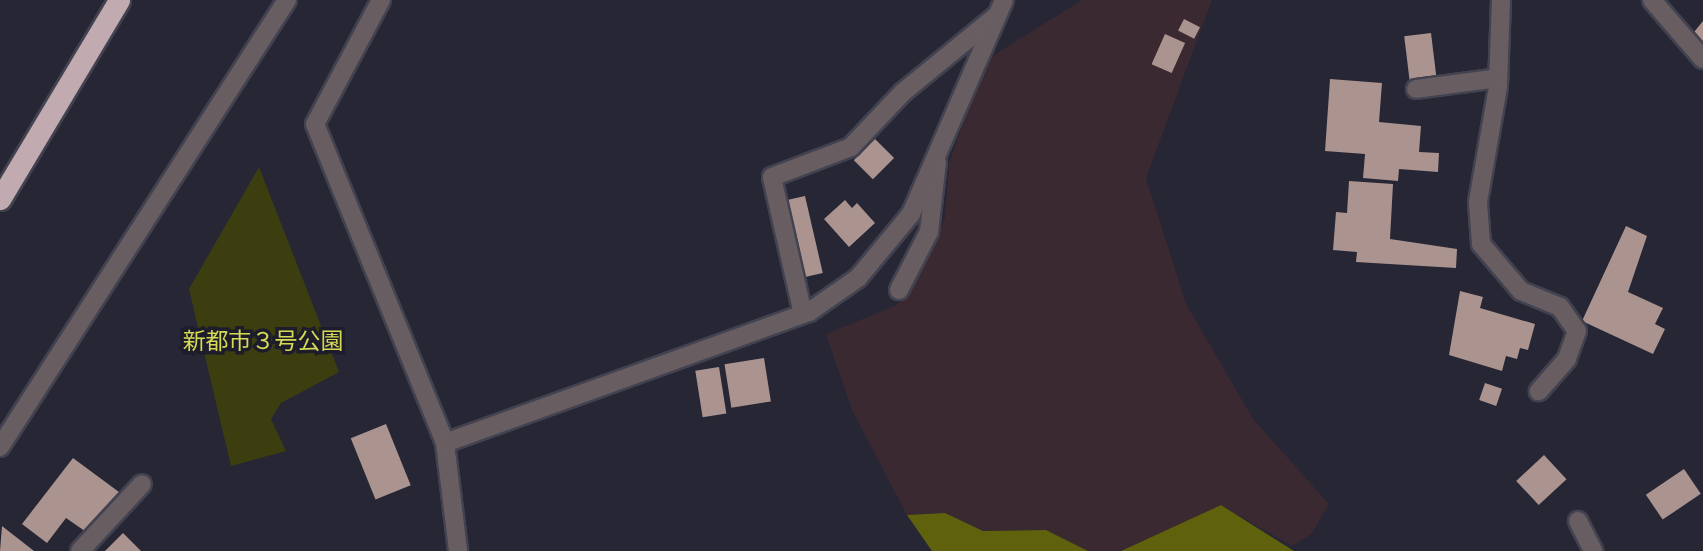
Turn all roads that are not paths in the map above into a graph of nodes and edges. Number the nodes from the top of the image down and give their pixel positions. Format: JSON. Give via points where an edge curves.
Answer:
{"nodes":[{"id":1,"x":119,"y":0,"type":"edge"},
{"id":2,"x":287,"y":0,"type":"edge"},
{"id":3,"x":381,"y":0,"type":"edge"},
{"id":4,"x":1501,"y":0,"type":"edge"},
{"id":5,"x":1652,"y":0,"type":"edge"},
{"id":6,"x":1001,"y":7,"type":"edge"},
{"id":7,"x":1703,"y":59,"type":"edge"},
{"id":8,"x":1498,"y":78,"type":"junction"},
{"id":9,"x":1416,"y":89,"type":"dead end"},
{"id":10,"x":937,"y":155,"type":"junction"},
{"id":11,"x":0,"y":199,"type":"edge"},
{"id":12,"x":899,"y":290,"type":"dead end"},
{"id":13,"x":803,"y":314,"type":"junction"},
{"id":14,"x":1539,"y":391,"type":"dead end"},
{"id":15,"x":445,"y":443,"type":"junction"},
{"id":16,"x":0,"y":447,"type":"edge"},
{"id":17,"x":142,"y":484,"type":"dead end"},
{"id":18,"x":1578,"y":521,"type":"dead end"},
{"id":19,"x":80,"y":551,"type":"edge"},
{"id":20,"x":458,"y":551,"type":"edge"},
{"id":21,"x":1593,"y":551,"type":"edge"}],
"edges":[{"from":1,"to":11,"type":"highway"},
{"from":2,"to":16,"type":"street"},
{"from":3,"to":15,"type":"street","via":[[315,124]]},
{"from":4,"to":8,"type":"street"},
{"from":5,"to":7,"type":"street"},
{"from":6,"to":10,"type":"street"},
{"from":6,"to":13,"type":"street","via":[[902,93],[851,147],[772,177]]},
{"from":8,"to":9,"type":"street"},
{"from":8,"to":14,"type":"street","via":[[1478,202],[1481,244],[1521,291],[1560,307],[1577,331],[1567,359]]},
{"from":10,"to":12,"type":"street","via":[[929,232]]},
{"from":10,"to":13,"type":"street","via":[[895,238],[858,278]]},
{"from":13,"to":15,"type":"street"},
{"from":15,"to":20,"type":"street"},
{"from":17,"to":19,"type":"street"},
{"from":18,"to":21,"type":"street"}]}
